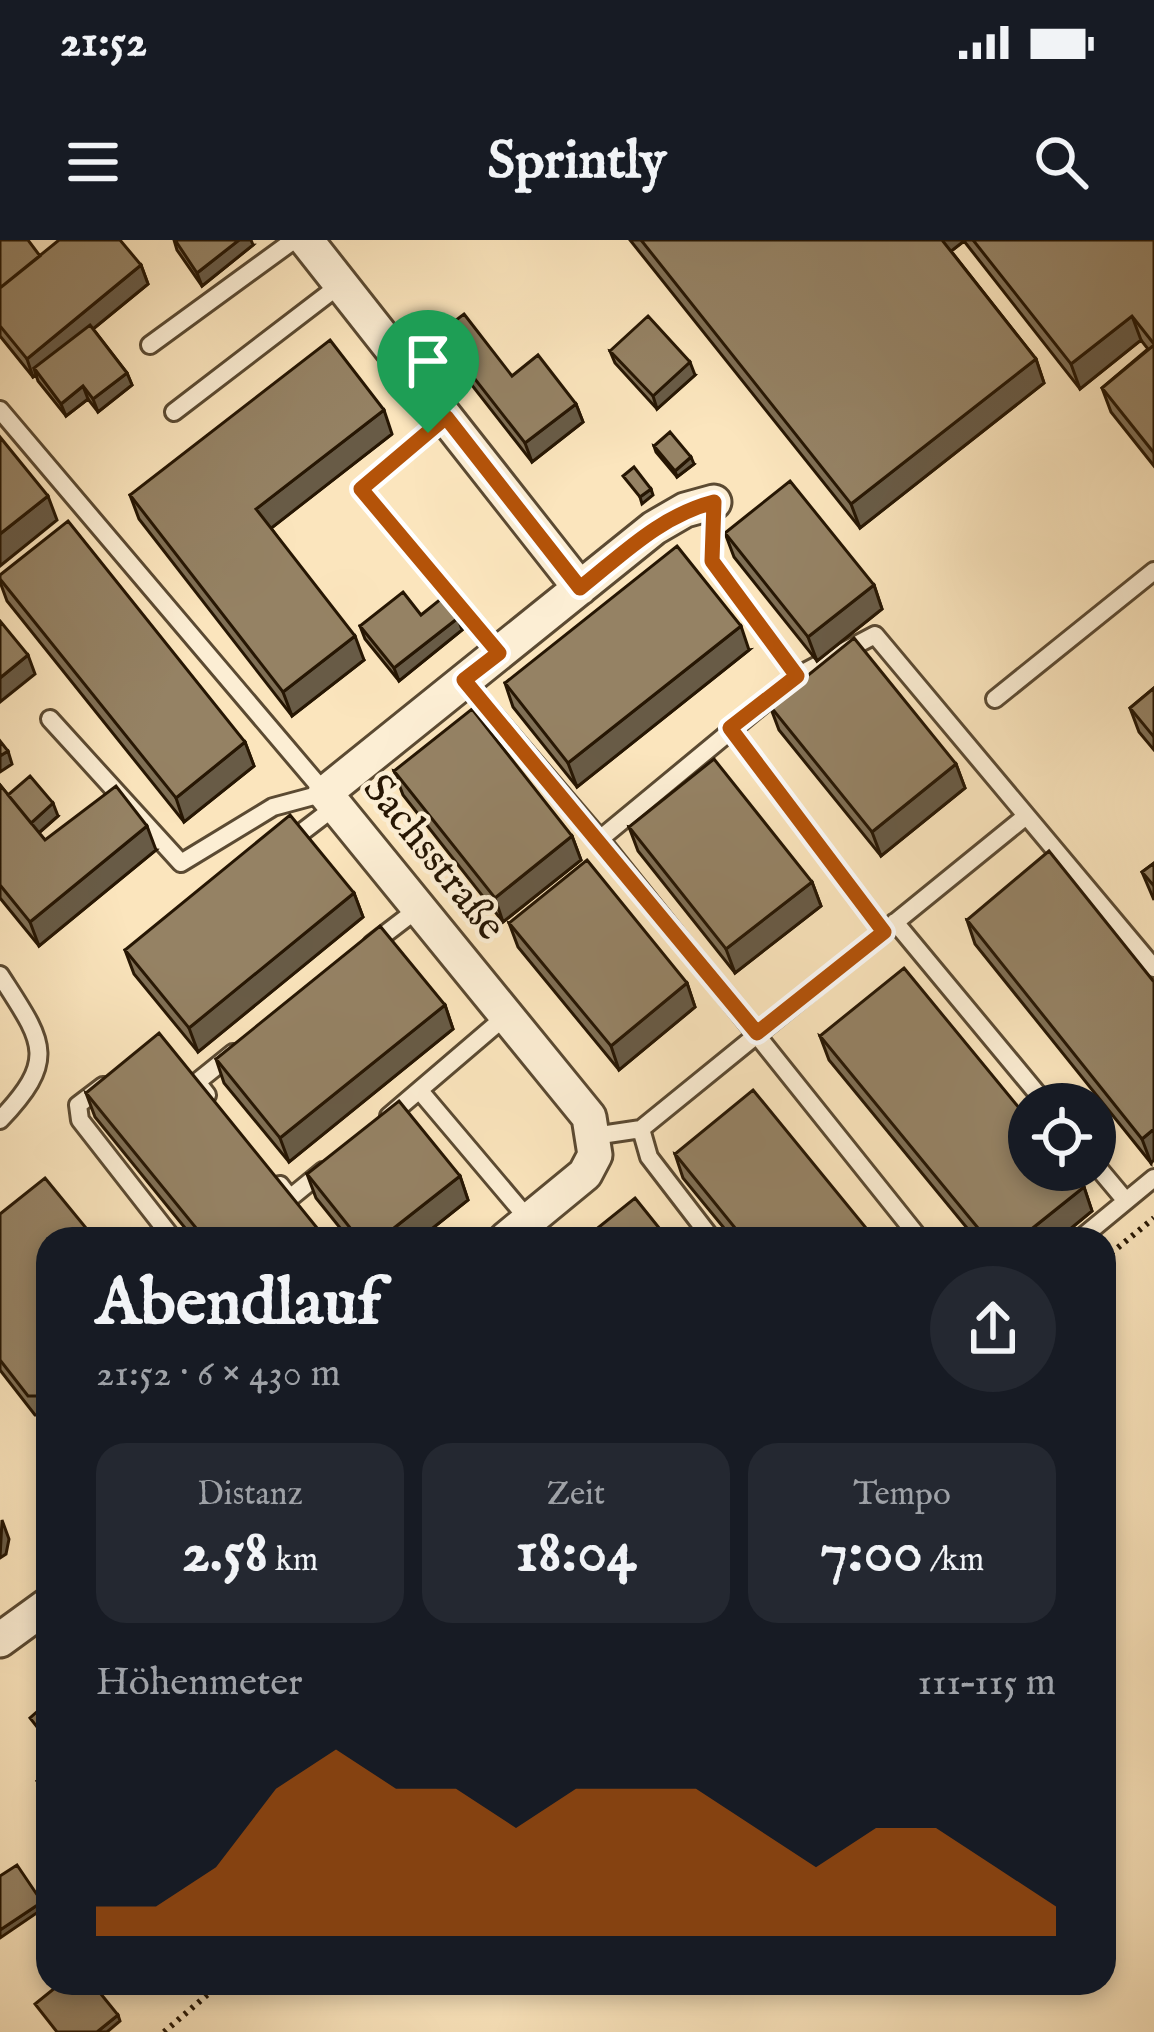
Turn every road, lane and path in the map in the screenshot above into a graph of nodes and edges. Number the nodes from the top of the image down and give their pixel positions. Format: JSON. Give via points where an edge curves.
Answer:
{"nodes":[{"id":1,"x":294,"y":240,"type":"edge"},
{"id":2,"x":306,"y":240,"type":"edge"},
{"id":3,"x":340,"y":284,"type":"junction"},
{"id":4,"x":150,"y":345,"type":"dead end"},
{"id":5,"x":0,"y":410,"type":"edge"},
{"id":6,"x":174,"y":412,"type":"dead end"},
{"id":7,"x":446,"y":417,"type":"junction"},
{"id":8,"x":714,"y":502,"type":"joint"},
{"id":9,"x":1154,"y":571,"type":"edge"},
{"id":10,"x":580,"y":588,"type":"junction"},
{"id":11,"x":499,"y":653,"type":"junction"},
{"id":12,"x":797,"y":676,"type":"junction"},
{"id":13,"x":464,"y":680,"type":"junction"},
{"id":14,"x":995,"y":698,"type":"dead end"},
{"id":15,"x":50,"y":719,"type":"dead end"},
{"id":16,"x":730,"y":728,"type":"junction"},
{"id":17,"x":330,"y":799,"type":"junction"},
{"id":18,"x":1026,"y":816,"type":"junction"},
{"id":19,"x":600,"y":839,"type":"junction"},
{"id":20,"x":270,"y":856,"type":"edge"},
{"id":21,"x":419,"y":908,"type":"junction"},
{"id":22,"x":889,"y":927,"type":"junction"},
{"id":23,"x":355,"y":957,"type":"edge"},
{"id":24,"x":1154,"y":968,"type":"edge"},
{"id":25,"x":0,"y":975,"type":"edge"},
{"id":26,"x":506,"y":1016,"type":"junction"},
{"id":27,"x":757,"y":1033,"type":"junction"},
{"id":28,"x":249,"y":1040,"type":"edge"},
{"id":29,"x":112,"y":1079,"type":"edge"},
{"id":30,"x":1027,"y":1083,"type":"edge"},
{"id":31,"x":419,"y":1091,"type":"junction"},
{"id":32,"x":224,"y":1115,"type":"edge"},
{"id":33,"x":0,"y":1120,"type":"edge"},
{"id":34,"x":640,"y":1130,"type":"junction"},
{"id":35,"x":594,"y":1136,"type":"junction"},
{"id":36,"x":364,"y":1137,"type":"edge"},
{"id":37,"x":346,"y":1152,"type":"edge"},
{"id":38,"x":263,"y":1165,"type":"edge"},
{"id":39,"x":1154,"y":1178,"type":"edge"},
{"id":40,"x":1116,"y":1190,"type":"edge"},
{"id":41,"x":1126,"y":1202,"type":"junction"},
{"id":42,"x":1154,"y":1218,"type":"edge"},
{"id":43,"x":164,"y":1227,"type":"edge"},
{"id":44,"x":516,"y":1227,"type":"edge"},
{"id":45,"x":522,"y":1227,"type":"edge"},
{"id":46,"x":703,"y":1227,"type":"edge"},
{"id":47,"x":911,"y":1227,"type":"edge"},
{"id":48,"x":1095,"y":1227,"type":"edge"},
{"id":49,"x":1116,"y":1249,"type":"edge"},
{"id":50,"x":36,"y":1614,"type":"edge"},
{"id":51,"x":0,"y":1640,"type":"edge"},
{"id":52,"x":207,"y":1995,"type":"edge"},
{"id":53,"x":164,"y":2032,"type":"edge"}],
"edges":[{"from":1,"to":4,"type":"lane"},
{"from":2,"to":3,"type":"street"},
{"from":3,"to":6,"type":"lane"},
{"from":3,"to":7,"type":"street"},
{"from":5,"to":17,"type":"lane"},
{"from":7,"to":10,"type":"street"},
{"from":7,"to":11,"type":"lane","via":[[361,489]]},
{"from":8,"to":10,"type":"street","name":"Sachsstraße","via":[[654,528]]},
{"from":8,"to":12,"type":"lane","via":[[712,561]]},
{"from":9,"to":14,"type":"lane"},
{"from":10,"to":11,"type":"street","name":"Sachsstraße"},
{"from":11,"to":13,"type":"street","name":"Sachsstraße"},
{"from":12,"to":16,"type":"lane"},
{"from":12,"to":18,"type":"lane","via":[[874,635]]},
{"from":13,"to":17,"type":"street","name":"Sachsstraße"},
{"from":13,"to":19,"type":"lane"},
{"from":15,"to":17,"type":"lane","via":[[181,862],[273,807]]},
{"from":16,"to":19,"type":"lane"},
{"from":16,"to":22,"type":"lane"},
{"from":17,"to":20,"type":"lane"},
{"from":17,"to":21,"type":"street","name":"Sachsstraße"},
{"from":18,"to":22,"type":"lane"},
{"from":18,"to":24,"type":"lane"},
{"from":19,"to":27,"type":"lane"},
{"from":21,"to":23,"type":"lane"},
{"from":21,"to":26,"type":"street","name":"Sachsstraße"},
{"from":22,"to":27,"type":"lane"},
{"from":22,"to":30,"type":"lane"},
{"from":25,"to":33,"type":"lane","via":[[31,1024],[40,1056],[34,1085]]},
{"from":26,"to":31,"type":"lane"},
{"from":26,"to":35,"type":"street","name":"Sachsstraße","via":[[589,1118]]},
{"from":27,"to":34,"type":"lane"},
{"from":27,"to":47,"type":"lane"},
{"from":28,"to":32,"type":"lane","via":[[191,1074]]},
{"from":29,"to":43,"type":"lane","via":[[78,1106],[80,1120]]},
{"from":31,"to":36,"type":"lane"},
{"from":31,"to":44,"type":"lane"},
{"from":34,"to":35,"type":"lane"},
{"from":34,"to":46,"type":"lane","via":[[649,1157]]},
{"from":35,"to":45,"type":"street","via":[[596,1156],[585,1174]]},
{"from":37,"to":38,"type":"lane","via":[[296,1204]]},
{"from":39,"to":41,"type":"lane"},
{"from":40,"to":41,"type":"lane"},
{"from":41,"to":48,"type":"lane"},
{"from":42,"to":49,"type":"path"},
{"from":50,"to":51,"type":"street"},
{"from":52,"to":53,"type":"path"}]}
